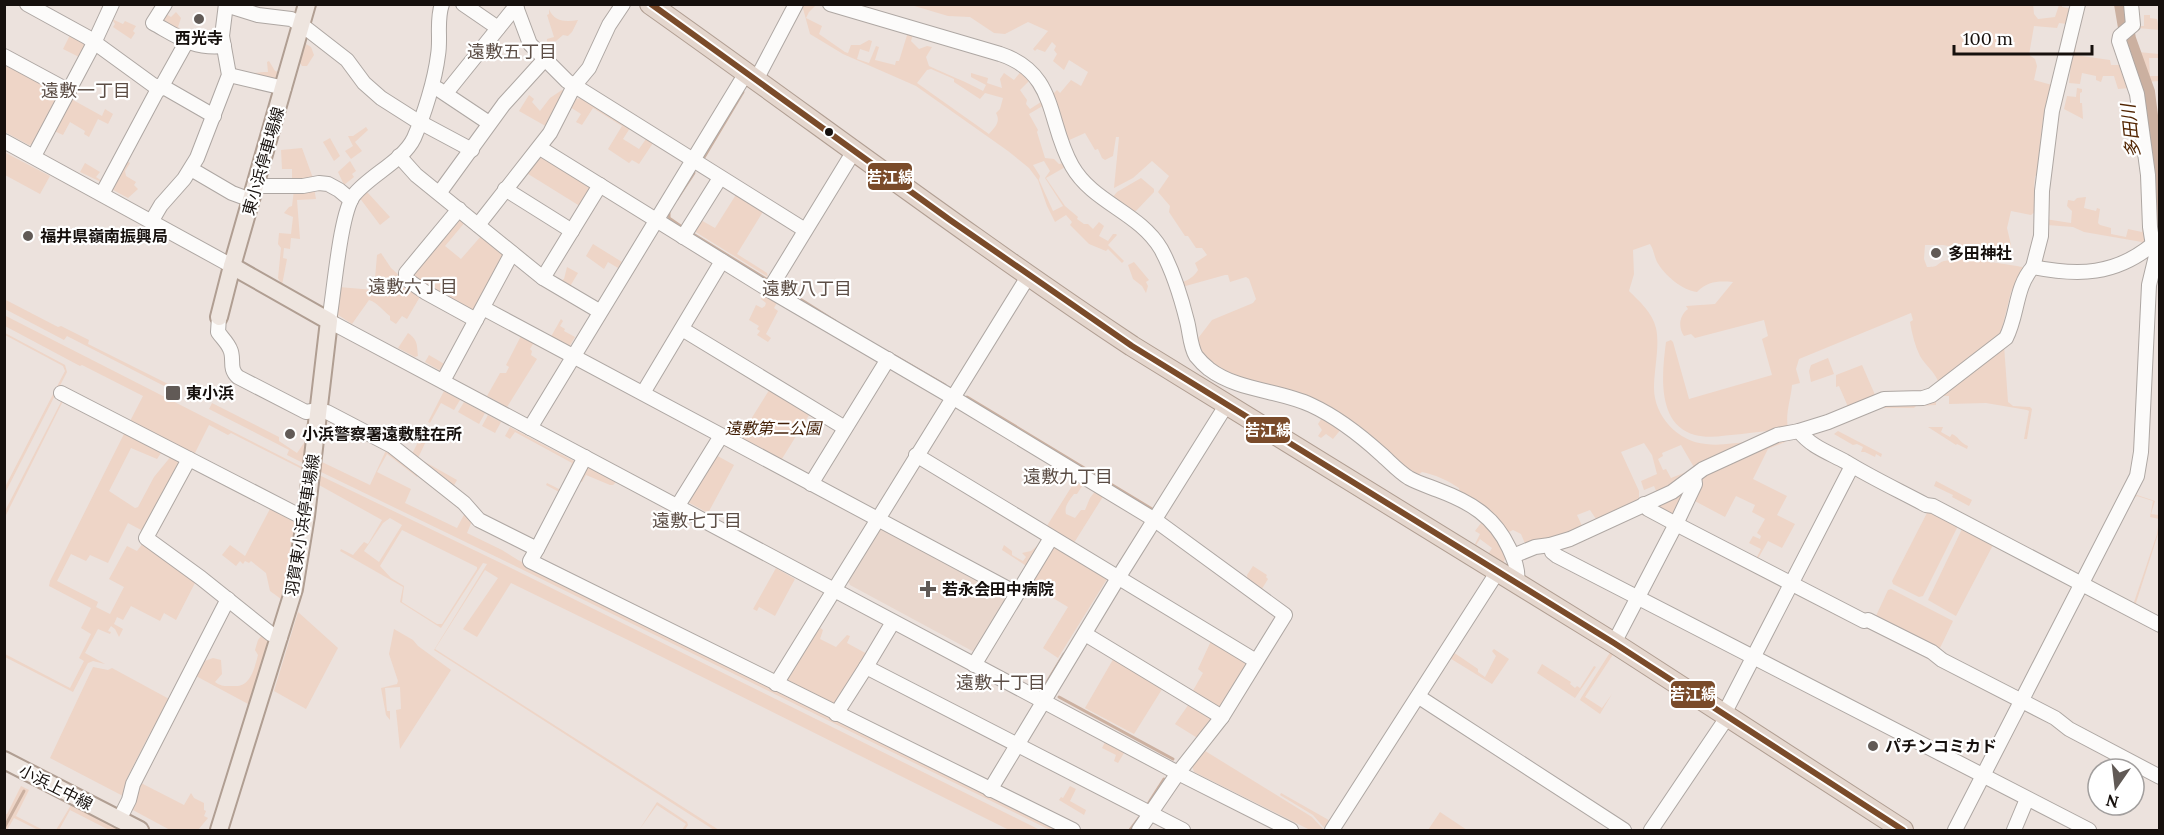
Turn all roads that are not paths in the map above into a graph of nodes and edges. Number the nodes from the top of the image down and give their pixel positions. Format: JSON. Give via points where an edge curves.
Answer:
{"nodes":[{"id":1,"x":112,"y":4,"type":"edge"},
{"id":2,"x":165,"y":4,"type":"edge"},
{"id":3,"x":307,"y":4,"type":"edge"},
{"id":4,"x":442,"y":4,"type":"edge"},
{"id":5,"x":463,"y":4,"type":"edge"},
{"id":6,"x":623,"y":4,"type":"edge"},
{"id":7,"x":650,"y":4,"type":"edge"},
{"id":8,"x":796,"y":4,"type":"edge"},
{"id":9,"x":830,"y":4,"type":"edge"},
{"id":10,"x":2078,"y":4,"type":"edge"},
{"id":11,"x":2131,"y":4,"type":"edge"},
{"id":12,"x":30,"y":5,"type":"edge"},
{"id":13,"x":226,"y":5,"type":"edge"},
{"id":14,"x":516,"y":7,"type":"edge"},
{"id":15,"x":302,"y":25,"type":"junction"},
{"id":16,"x":498,"y":28,"type":"junction"},
{"id":17,"x":187,"y":41,"type":"junction"},
{"id":18,"x":94,"y":43,"type":"junction"},
{"id":19,"x":224,"y":46,"type":"junction"},
{"id":20,"x":4,"y":56,"type":"edge"},
{"id":21,"x":544,"y":60,"type":"junction"},
{"id":22,"x":229,"y":75,"type":"junction"},
{"id":23,"x":751,"y":76,"type":"junction"},
{"id":24,"x":431,"y":86,"type":"junction"},
{"id":25,"x":574,"y":86,"type":"junction"},
{"id":26,"x":159,"y":88,"type":"junction"},
{"id":27,"x":284,"y":88,"type":"junction"},
{"id":28,"x":69,"y":91,"type":"junction"},
{"id":29,"x":446,"y":93,"type":"junction"},
{"id":30,"x":214,"y":116,"type":"junction"},
{"id":31,"x":420,"y":122,"type":"junction"},
{"id":32,"x":489,"y":123,"type":"junction"},
{"id":33,"x":4,"y":141,"type":"edge"},
{"id":34,"x":540,"y":148,"type":"junction"},
{"id":35,"x":472,"y":150,"type":"junction"},
{"id":36,"x":854,"y":151,"type":"junction"},
{"id":37,"x":34,"y":156,"type":"junction"},
{"id":38,"x":399,"y":156,"type":"junction"},
{"id":39,"x":692,"y":161,"type":"junction"},
{"id":40,"x":191,"y":168,"type":"junction"},
{"id":41,"x":720,"y":178,"type":"junction"},
{"id":42,"x":600,"y":185,"type":"junction"},
{"id":43,"x":505,"y":189,"type":"junction"},
{"id":44,"x":440,"y":192,"type":"junction"},
{"id":45,"x":253,"y":193,"type":"junction"},
{"id":46,"x":102,"y":194,"type":"junction"},
{"id":47,"x":351,"y":200,"type":"junction"},
{"id":48,"x":459,"y":209,"type":"junction"},
{"id":49,"x":655,"y":220,"type":"junction"},
{"id":50,"x":152,"y":222,"type":"junction"},
{"id":51,"x":478,"y":225,"type":"junction"},
{"id":52,"x":805,"y":230,"type":"junction"},
{"id":53,"x":572,"y":231,"type":"junction"},
{"id":54,"x":683,"y":237,"type":"junction"},
{"id":55,"x":512,"y":253,"type":"junction"},
{"id":56,"x":2156,"y":255,"type":"edge"},
{"id":57,"x":722,"y":261,"type":"junction"},
{"id":58,"x":231,"y":266,"type":"junction"},
{"id":59,"x":2033,"y":267,"type":"junction"},
{"id":60,"x":1029,"y":275,"type":"junction"},
{"id":61,"x":543,"y":278,"type":"junction"},
{"id":62,"x":769,"y":290,"type":"junction"},
{"id":63,"x":599,"y":311,"type":"junction"},
{"id":64,"x":479,"y":314,"type":"junction"},
{"id":65,"x":219,"y":317,"type":"joint"},
{"id":66,"x":329,"y":321,"type":"junction"},
{"id":67,"x":682,"y":329,"type":"junction"},
{"id":68,"x":572,"y":356,"type":"junction"},
{"id":69,"x":888,"y":359,"type":"junction"},
{"id":70,"x":443,"y":381,"type":"junction"},
{"id":71,"x":61,"y":393,"type":"dead end"},
{"id":72,"x":642,"y":393,"type":"junction"},
{"id":73,"x":952,"y":397,"type":"junction"},
{"id":74,"x":1227,"y":404,"type":"junction"},
{"id":75,"x":318,"y":410,"type":"junction"},
{"id":76,"x":530,"y":428,"type":"junction"},
{"id":77,"x":845,"y":428,"type":"junction"},
{"id":78,"x":1799,"y":431,"type":"junction"},
{"id":79,"x":721,"y":436,"type":"junction"},
{"id":80,"x":916,"y":455,"type":"junction"},
{"id":81,"x":585,"y":457,"type":"junction"},
{"id":82,"x":189,"y":459,"type":"junction"},
{"id":83,"x":1852,"y":466,"type":"junction"},
{"id":84,"x":1694,"y":477,"type":"junction"},
{"id":85,"x":811,"y":484,"type":"junction"},
{"id":86,"x":1644,"y":504,"type":"junction"},
{"id":87,"x":677,"y":507,"type":"junction"},
{"id":88,"x":306,"y":516,"type":"junction"},
{"id":89,"x":877,"y":519,"type":"junction"},
{"id":90,"x":1155,"y":520,"type":"junction"},
{"id":91,"x":1676,"y":524,"type":"junction"},
{"id":92,"x":1051,"y":538,"type":"junction"},
{"id":93,"x":1550,"y":545,"type":"junction"},
{"id":94,"x":537,"y":549,"type":"junction"},
{"id":95,"x":1513,"y":556,"type":"junction"},
{"id":96,"x":1498,"y":572,"type":"junction"},
{"id":97,"x":1118,"y":578,"type":"junction"},
{"id":98,"x":1517,"y":583,"type":"junction"},
{"id":99,"x":1792,"y":584,"type":"junction"},
{"id":100,"x":2081,"y":584,"type":"junction"},
{"id":101,"x":834,"y":590,"type":"junction"},
{"id":102,"x":1017,"y":593,"type":"junction"},
{"id":103,"x":1638,"y":598,"type":"junction"},
{"id":104,"x":228,"y":599,"type":"junction"},
{"id":105,"x":893,"y":622,"type":"junction"},
{"id":106,"x":2160,"y":625,"type":"edge"},
{"id":107,"x":1085,"y":634,"type":"junction"},
{"id":108,"x":280,"y":637,"type":"junction"},
{"id":109,"x":1614,"y":643,"type":"junction"},
{"id":110,"x":1754,"y":657,"type":"junction"},
{"id":111,"x":1256,"y":661,"type":"junction"},
{"id":112,"x":974,"y":665,"type":"junction"},
{"id":113,"x":866,"y":667,"type":"junction"},
{"id":114,"x":776,"y":684,"type":"junction"},
{"id":115,"x":1419,"y":697,"type":"junction"},
{"id":116,"x":2022,"y":701,"type":"junction"},
{"id":117,"x":1044,"y":702,"type":"junction"},
{"id":118,"x":836,"y":714,"type":"junction"},
{"id":119,"x":1726,"y":715,"type":"junction"},
{"id":120,"x":1222,"y":717,"type":"junction"},
{"id":121,"x":1017,"y":746,"type":"junction"},
{"id":122,"x":4,"y":760,"type":"edge"},
{"id":123,"x":1178,"y":773,"type":"junction"},
{"id":124,"x":1983,"y":776,"type":"junction"},
{"id":125,"x":2160,"y":777,"type":"edge"},
{"id":126,"x":990,"y":790,"type":"junction"},
{"id":127,"x":2027,"y":799,"type":"junction"},
{"id":128,"x":1150,"y":813,"type":"junction"},
{"id":129,"x":119,"y":819,"type":"junction"},
{"id":130,"x":141,"y":831,"type":"edge"},
{"id":131,"x":219,"y":831,"type":"edge"},
{"id":132,"x":1073,"y":831,"type":"edge"},
{"id":133,"x":1139,"y":831,"type":"edge"},
{"id":134,"x":1183,"y":831,"type":"edge"},
{"id":135,"x":1291,"y":831,"type":"edge"},
{"id":136,"x":1332,"y":831,"type":"edge"},
{"id":137,"x":1624,"y":831,"type":"edge"},
{"id":138,"x":1651,"y":831,"type":"edge"},
{"id":139,"x":1903,"y":831,"type":"edge"},
{"id":140,"x":1955,"y":831,"type":"edge"},
{"id":141,"x":2014,"y":831,"type":"edge"},
{"id":142,"x":2089,"y":831,"type":"edge"}],
"edges":[{"from":1,"to":18,"type":"street"},
{"from":2,"to":17,"type":"street","via":[[153,23]]},
{"from":3,"to":15,"type":"main road","name":"東小浜停車場線"},
{"from":4,"to":24,"type":"street","via":[[439,54]]},
{"from":5,"to":16,"type":"street"},
{"from":6,"to":25,"type":"street","via":[[589,68]]},
{"from":7,"to":23,"type":"highway"},
{"from":8,"to":23,"type":"street"},
{"from":9,"to":95,"type":"street","via":[[1022,62],[1042,84],[1077,174],[1104,200],[1133,218],[1161,250],[1193,347],[1202,363],[1230,381],[1296,399],[1332,416],[1409,478],[1466,501],[1485,514],[1502,534]]},
{"from":10,"to":59,"type":"street","via":[[2052,111],[2042,190],[2041,236]]},
{"from":11,"to":56,"type":"street","via":[[2133,25],[2119,41],[2137,94]]},
{"from":12,"to":18,"type":"street"},
{"from":13,"to":15,"type":"street","via":[[258,15],[291,19]]},
{"from":13,"to":19,"type":"street"},
{"from":14,"to":16,"type":"street"},
{"from":14,"to":21,"type":"street","via":[[530,44]]},
{"from":15,"to":27,"type":"main road","name":"東小浜停車場線"},
{"from":15,"to":31,"type":"street","via":[[347,60],[372,91]]},
{"from":16,"to":29,"type":"street"},
{"from":17,"to":19,"type":"street","via":[[206,47]]},
{"from":17,"to":26,"type":"street"},
{"from":18,"to":26,"type":"street"},
{"from":18,"to":28,"type":"street"},
{"from":19,"to":22,"type":"street"},
{"from":20,"to":28,"type":"street"},
{"from":21,"to":25,"type":"street"},
{"from":21,"to":32,"type":"street"},
{"from":22,"to":27,"type":"street"},
{"from":22,"to":30,"type":"street"},
{"from":23,"to":36,"type":"highway"},
{"from":23,"to":39,"type":"street"},
{"from":24,"to":29,"type":"street"},
{"from":24,"to":31,"type":"street"},
{"from":25,"to":34,"type":"street"},
{"from":25,"to":39,"type":"street"},
{"from":26,"to":30,"type":"street"},
{"from":26,"to":46,"type":"street"},
{"from":27,"to":45,"type":"main road","name":"東小浜停車場線"},
{"from":28,"to":37,"type":"street"},
{"from":29,"to":32,"type":"street"},
{"from":30,"to":40,"type":"street"},
{"from":31,"to":35,"type":"street"},
{"from":31,"to":38,"type":"street","via":[[411,143]]},
{"from":32,"to":35,"type":"street"},
{"from":33,"to":37,"type":"street"},
{"from":34,"to":42,"type":"street"},
{"from":34,"to":43,"type":"street"},
{"from":35,"to":44,"type":"street"},
{"from":36,"to":52,"type":"street"},
{"from":36,"to":60,"type":"highway"},
{"from":37,"to":46,"type":"street"},
{"from":38,"to":44,"type":"street","via":[[416,175]]},
{"from":38,"to":47,"type":"street","via":[[364,184]]},
{"from":39,"to":41,"type":"street"},
{"from":39,"to":49,"type":"street"},
{"from":40,"to":45,"type":"street","via":[[232,193]]},
{"from":40,"to":50,"type":"street","via":[[167,196]]},
{"from":41,"to":52,"type":"street"},
{"from":41,"to":54,"type":"street"},
{"from":42,"to":49,"type":"street"},
{"from":42,"to":53,"type":"street"},
{"from":43,"to":51,"type":"street"},
{"from":43,"to":53,"type":"street"},
{"from":44,"to":48,"type":"street"},
{"from":45,"to":47,"type":"street","via":[[319,183],[328,184]]},
{"from":45,"to":58,"type":"main road","name":"東小浜停車場線"},
{"from":46,"to":50,"type":"street"},
{"from":47,"to":66,"type":"street"},
{"from":48,"to":51,"type":"street"},
{"from":48,"to":64,"type":"street","via":[[406,273],[406,279],[425,292]]},
{"from":49,"to":54,"type":"street"},
{"from":49,"to":63,"type":"street"},
{"from":50,"to":58,"type":"street"},
{"from":51,"to":55,"type":"street"},
{"from":52,"to":62,"type":"street"},
{"from":53,"to":61,"type":"street"},
{"from":54,"to":57,"type":"street"},
{"from":55,"to":61,"type":"street"},
{"from":55,"to":64,"type":"street"},
{"from":56,"to":59,"type":"street","via":[[2096,271]]},
{"from":56,"to":100,"type":"street","via":[[2149,285],[2139,470]]},
{"from":57,"to":62,"type":"street"},
{"from":57,"to":67,"type":"street"},
{"from":58,"to":65,"type":"main road","name":"東小浜停車場線"},
{"from":58,"to":66,"type":"main road"},
{"from":59,"to":78,"type":"street","via":[[2021,286],[2006,338],[1944,387],[1923,398],[1884,399]]},
{"from":60,"to":73,"type":"street"},
{"from":60,"to":74,"type":"highway","via":[[1132,346]]},
{"from":61,"to":63,"type":"street"},
{"from":62,"to":69,"type":"street"},
{"from":63,"to":68,"type":"street"},
{"from":64,"to":68,"type":"street"},
{"from":64,"to":70,"type":"street"},
{"from":65,"to":75,"type":"street","via":[[218,332],[230,348],[233,373],[306,412]]},
{"from":66,"to":70,"type":"street"},
{"from":66,"to":75,"type":"main road","name":"羽賀東小浜停車場線"},
{"from":67,"to":72,"type":"street"},
{"from":67,"to":77,"type":"street"},
{"from":68,"to":72,"type":"street"},
{"from":68,"to":76,"type":"street"},
{"from":69,"to":73,"type":"street"},
{"from":69,"to":77,"type":"street"},
{"from":70,"to":76,"type":"street"},
{"from":71,"to":82,"type":"street"},
{"from":72,"to":79,"type":"street"},
{"from":73,"to":80,"type":"street"},
{"from":73,"to":90,"type":"street"},
{"from":74,"to":90,"type":"street"},
{"from":74,"to":96,"type":"highway"},
{"from":75,"to":88,"type":"main road","name":"羽賀東小浜停車場線"},
{"from":75,"to":94,"type":"street","via":[[392,446],[464,503],[479,520]]},
{"from":76,"to":81,"type":"street"},
{"from":77,"to":85,"type":"street"},
{"from":78,"to":83,"type":"street","via":[[1813,445]]},
{"from":78,"to":84,"type":"street","via":[[1777,435],[1703,469]]},
{"from":79,"to":85,"type":"street"},
{"from":79,"to":87,"type":"street"},
{"from":80,"to":89,"type":"street"},
{"from":80,"to":92,"type":"street"},
{"from":81,"to":87,"type":"street"},
{"from":81,"to":94,"type":"street"},
{"from":82,"to":88,"type":"street"},
{"from":82,"to":104,"type":"street","via":[[146,538]]},
{"from":83,"to":99,"type":"street"},
{"from":83,"to":100,"type":"street"},
{"from":84,"to":86,"type":"street"},
{"from":84,"to":91,"type":"street","via":[[1695,484]]},
{"from":85,"to":89,"type":"street"},
{"from":86,"to":91,"type":"street"},
{"from":86,"to":93,"type":"street"},
{"from":87,"to":101,"type":"street"},
{"from":88,"to":108,"type":"main road","name":"羽賀東小浜停車場線","via":[[296,580]]},
{"from":89,"to":101,"type":"street"},
{"from":89,"to":102,"type":"street"},
{"from":90,"to":97,"type":"street"},
{"from":90,"to":111,"type":"street","via":[[1285,615]]},
{"from":91,"to":99,"type":"street"},
{"from":91,"to":103,"type":"street"},
{"from":92,"to":97,"type":"street"},
{"from":92,"to":102,"type":"street"},
{"from":93,"to":95,"type":"street"},
{"from":93,"to":103,"type":"street","via":[[1557,556]]},
{"from":94,"to":114,"type":"street","via":[[531,561]]},
{"from":95,"to":98,"type":"street"},
{"from":96,"to":98,"type":"highway"},
{"from":96,"to":115,"type":"street"},
{"from":97,"to":107,"type":"street"},
{"from":97,"to":111,"type":"street"},
{"from":98,"to":109,"type":"highway"},
{"from":99,"to":110,"type":"street"},
{"from":99,"to":116,"type":"street"},
{"from":100,"to":106,"type":"street"},
{"from":100,"to":116,"type":"street"},
{"from":101,"to":105,"type":"street"},
{"from":101,"to":114,"type":"street"},
{"from":102,"to":112,"type":"street"},
{"from":103,"to":109,"type":"street"},
{"from":103,"to":110,"type":"street"},
{"from":104,"to":108,"type":"street"},
{"from":104,"to":129,"type":"street"},
{"from":105,"to":112,"type":"street"},
{"from":105,"to":113,"type":"street"},
{"from":107,"to":117,"type":"street"},
{"from":107,"to":120,"type":"street"},
{"from":108,"to":131,"type":"main road","name":"羽賀東小浜停車場線"},
{"from":109,"to":119,"type":"highway"},
{"from":110,"to":119,"type":"street"},
{"from":110,"to":124,"type":"street"},
{"from":111,"to":120,"type":"street"},
{"from":112,"to":117,"type":"street"},
{"from":113,"to":118,"type":"street"},
{"from":113,"to":121,"type":"street"},
{"from":114,"to":118,"type":"street"},
{"from":115,"to":136,"type":"street"},
{"from":115,"to":137,"type":"street"},
{"from":116,"to":124,"type":"street"},
{"from":116,"to":125,"type":"street"},
{"from":117,"to":121,"type":"street"},
{"from":117,"to":123,"type":"street"},
{"from":118,"to":126,"type":"street"},
{"from":119,"to":138,"type":"street"},
{"from":119,"to":139,"type":"highway"},
{"from":120,"to":123,"type":"street"},
{"from":121,"to":126,"type":"street"},
{"from":121,"to":128,"type":"street"},
{"from":122,"to":129,"type":"main road","name":"小浜上中線"},
{"from":123,"to":128,"type":"street"},
{"from":123,"to":135,"type":"street"},
{"from":124,"to":127,"type":"street"},
{"from":124,"to":140,"type":"street"},
{"from":126,"to":132,"type":"street"},
{"from":127,"to":141,"type":"street"},
{"from":127,"to":142,"type":"street"},
{"from":128,"to":133,"type":"street"},
{"from":128,"to":134,"type":"street"},
{"from":129,"to":130,"type":"main road","name":"小浜上中線"}]}
